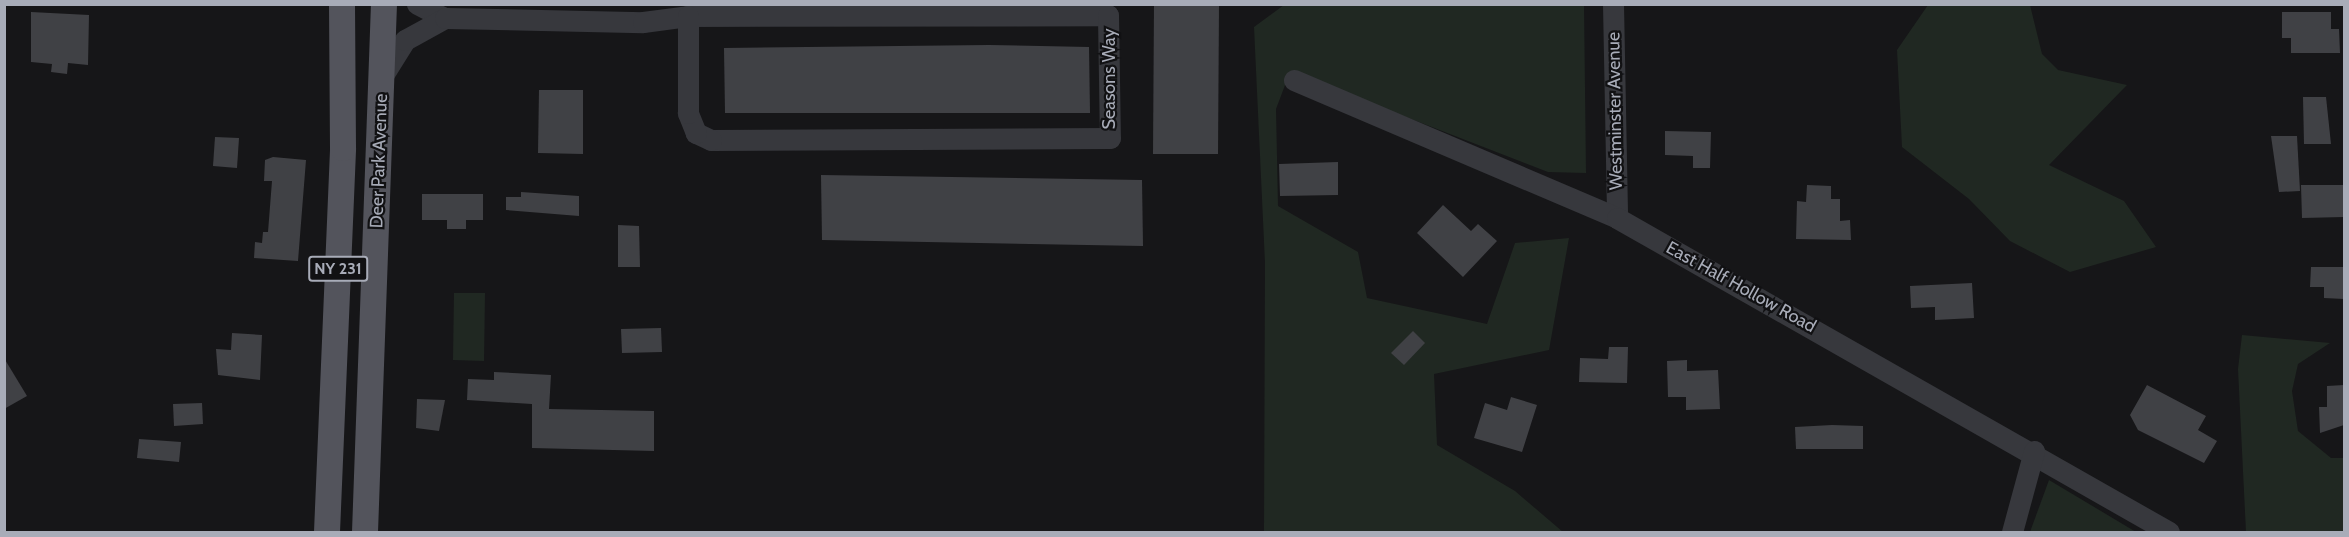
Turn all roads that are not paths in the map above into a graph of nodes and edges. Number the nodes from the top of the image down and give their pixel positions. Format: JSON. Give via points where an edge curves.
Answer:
{"nodes":[{"id":1,"x":342,"y":4,"type":"edge"},
{"id":2,"x":384,"y":4,"type":"edge"},
{"id":3,"x":417,"y":4,"type":"edge"},
{"id":4,"x":1613,"y":4,"type":"edge"},
{"id":5,"x":688,"y":16,"type":"junction"},
{"id":6,"x":445,"y":18,"type":"junction"},
{"id":7,"x":382,"y":77,"type":"junction"},
{"id":8,"x":1294,"y":80,"type":"dead end"},
{"id":9,"x":1617,"y":218,"type":"junction"},
{"id":10,"x":2034,"y":451,"type":"junction"},
{"id":11,"x":327,"y":532,"type":"edge"},
{"id":12,"x":365,"y":532,"type":"edge"},
{"id":13,"x":2012,"y":532,"type":"edge"},
{"id":14,"x":2169,"y":532,"type":"edge"}],
"edges":[{"from":1,"to":11,"type":"main road","name":"Deer Park Avenue","number":"NY 231","via":[[342,159]]},
{"from":2,"to":7,"type":"main road","name":"Deer Park Avenue","number":"NY 231"},
{"from":3,"to":6,"type":"street"},
{"from":4,"to":9,"type":"street","name":"Westminster Avenue"},
{"from":5,"to":5,"type":"street","name":"Seasons Way","via":[[1108,15],[1110,138],[711,140],[696,133],[688,113]]},
{"from":5,"to":6,"type":"street","name":"Seasons Way","via":[[643,22]]},
{"from":6,"to":7,"type":"street","via":[[405,40]]},
{"from":7,"to":12,"type":"main road","name":"Deer Park Avenue","number":"NY 231"},
{"from":8,"to":9,"type":"street","name":"East Half Hollow Road"},
{"from":9,"to":10,"type":"street","name":"East Half Hollow Road"},
{"from":10,"to":13,"type":"street"},
{"from":10,"to":14,"type":"street","name":"East Half Hollow Road"}]}
